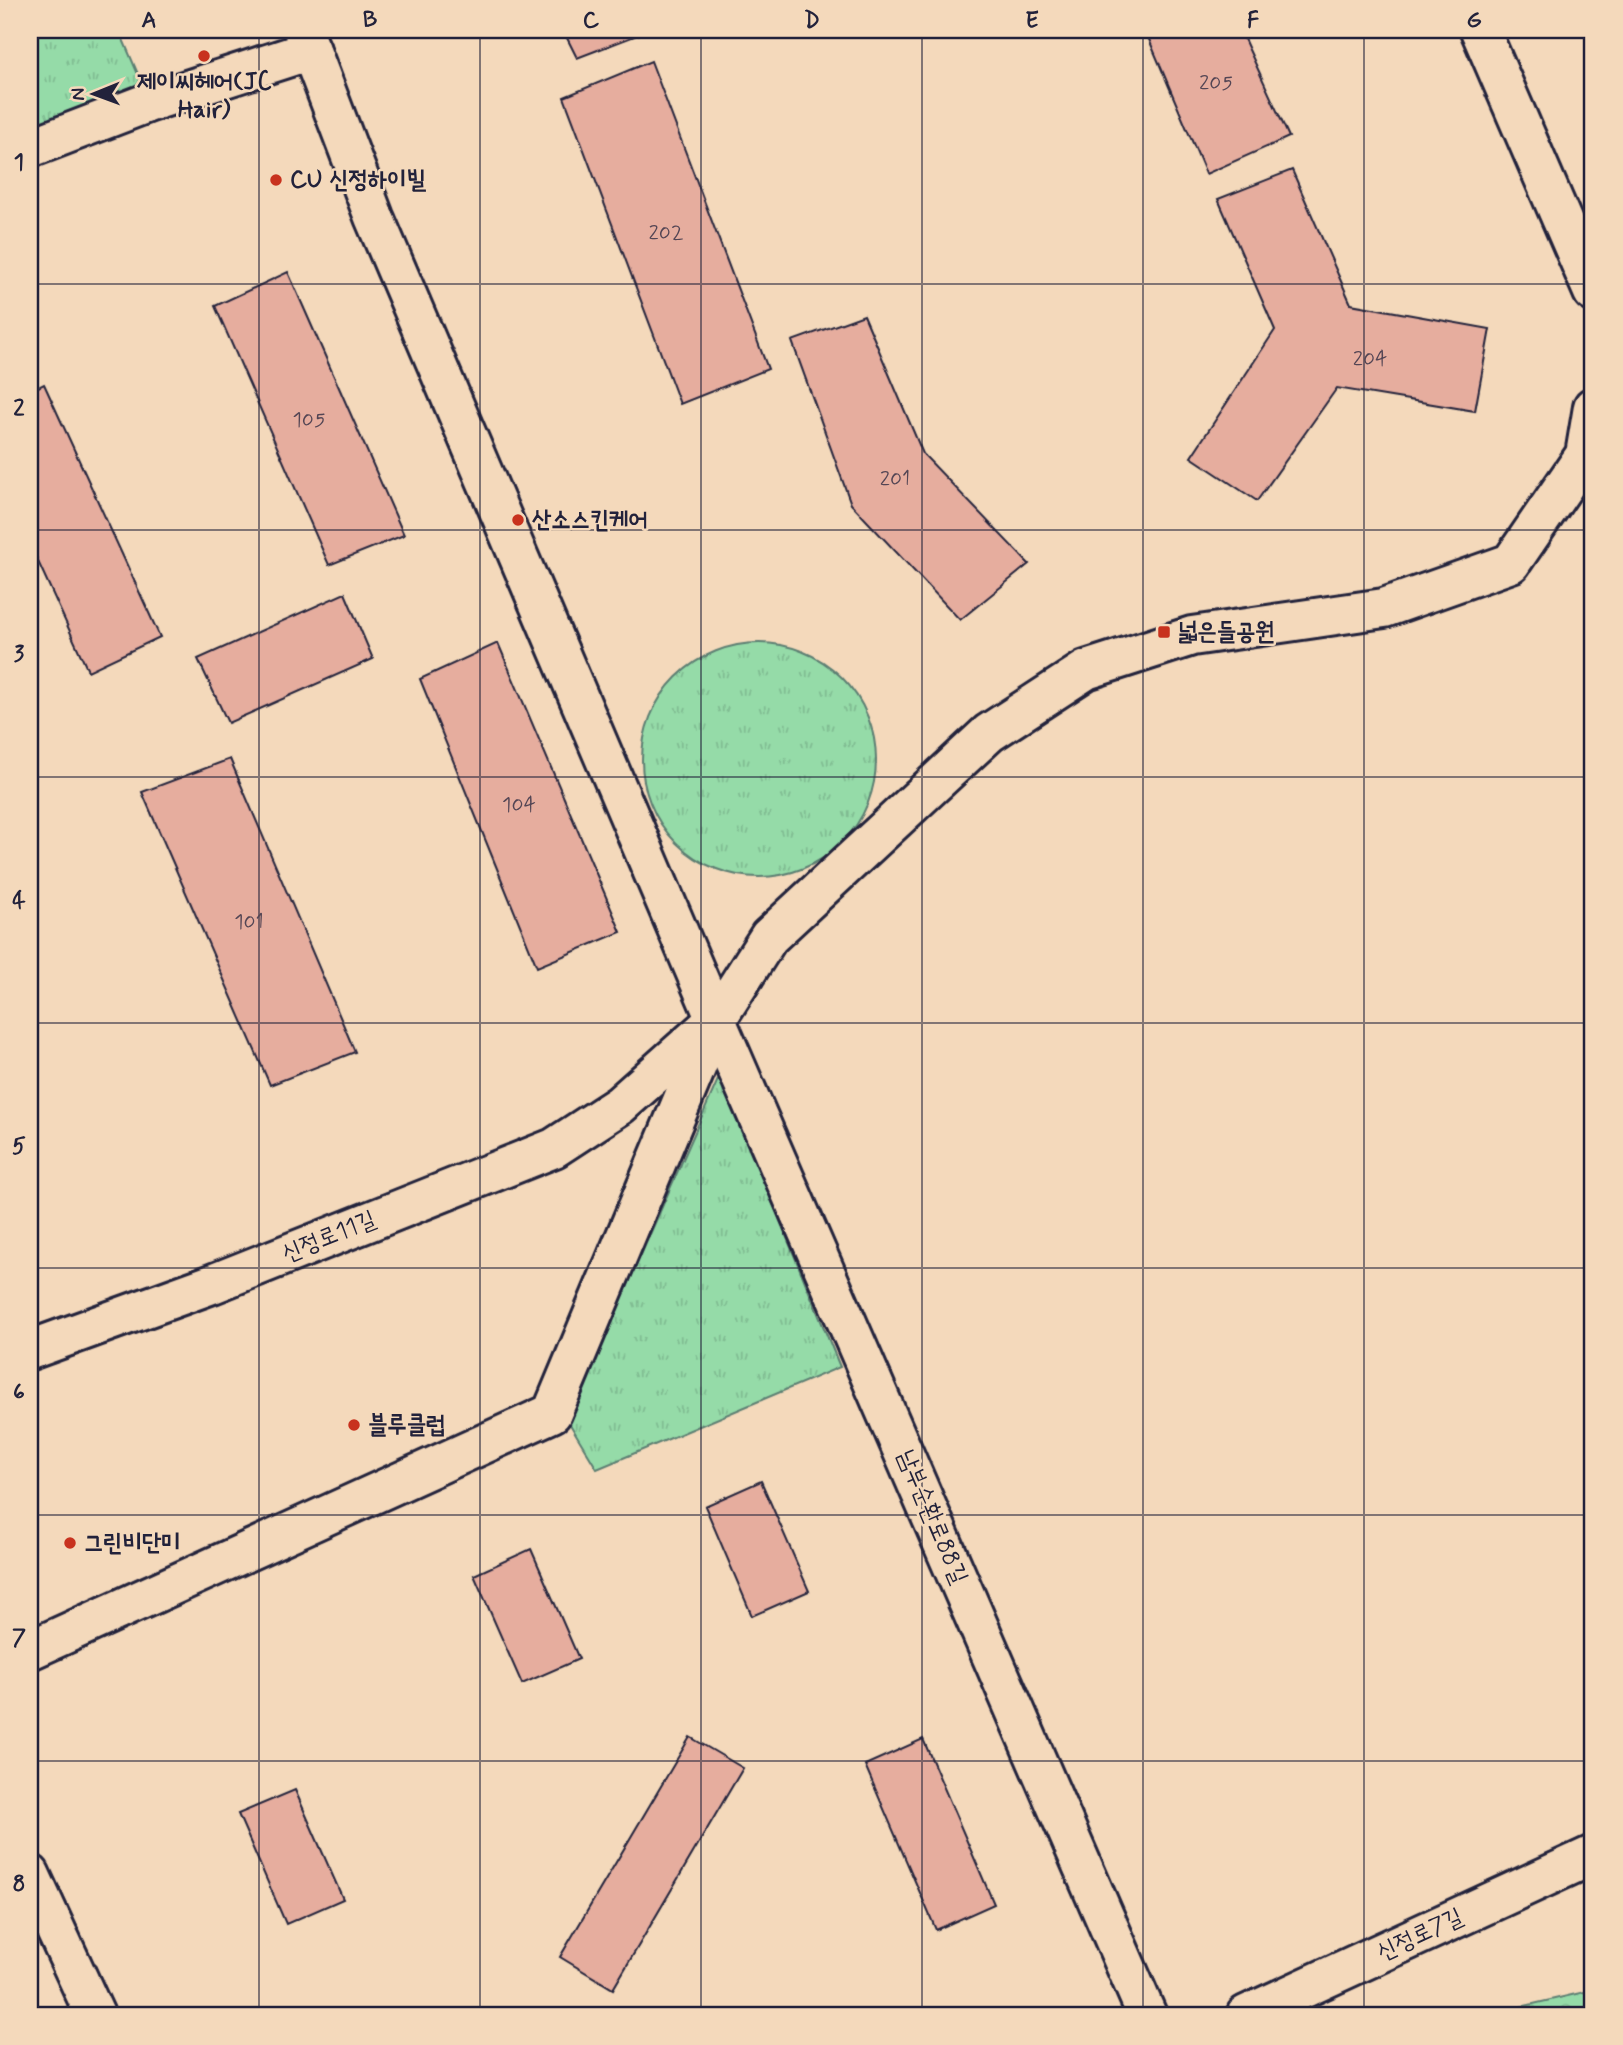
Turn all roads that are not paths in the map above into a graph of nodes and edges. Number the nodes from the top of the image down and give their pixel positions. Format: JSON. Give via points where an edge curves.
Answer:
{"nodes":[{"id":1,"x":1480,"y":30,"type":"edge"},
{"id":2,"x":307,"y":40,"type":"edge"},
{"id":3,"x":30,"y":149,"type":"edge"},
{"id":4,"x":1593,"y":292,"type":"edge"},
{"id":5,"x":1593,"y":407,"type":"edge"},
{"id":6,"x":716,"y":1020,"type":"junction"},
{"id":7,"x":30,"y":1350,"type":"edge"},
{"id":8,"x":30,"y":1650,"type":"edge"},
{"id":9,"x":1593,"y":1855,"type":"edge"},
{"id":10,"x":30,"y":1874,"type":"edge"},
{"id":11,"x":95,"y":2015,"type":"edge"},
{"id":12,"x":1147,"y":2015,"type":"edge"},
{"id":13,"x":1246,"y":2015,"type":"edge"}],
"edges":[{"from":1,"to":4,"type":"street"},
{"from":2,"to":3,"type":"street"},
{"from":2,"to":6,"type":"street","name":"남부순환로88길","via":[[374,217]]},
{"from":5,"to":6,"type":"street","via":[[1585,455],[1511,563],[1384,608],[1192,636],[1086,670],[989,733],[769,937]]},
{"from":6,"to":7,"type":"street","name":"신정로11길","via":[[620,1105],[554,1148],[212,1284]]},
{"from":6,"to":8,"type":"street","via":[[552,1413]]},
{"from":6,"to":12,"type":"street","name":"남부순환로88길"},
{"from":9,"to":13,"type":"street","name":"신정로7길"},
{"from":10,"to":11,"type":"street"}]}
